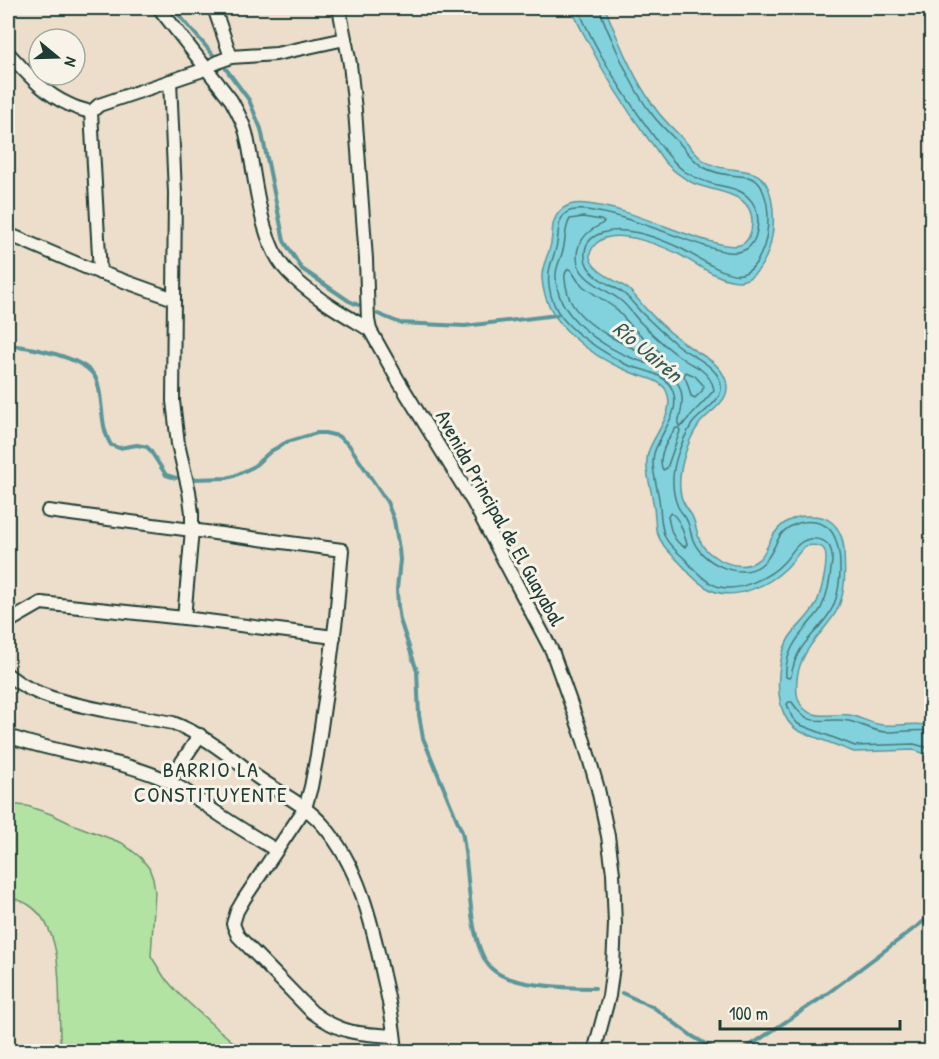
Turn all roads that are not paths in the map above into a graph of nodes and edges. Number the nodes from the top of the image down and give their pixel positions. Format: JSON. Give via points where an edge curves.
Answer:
{"nodes":[{"id":1,"x":159,"y":8,"type":"edge"},
{"id":2,"x":214,"y":8,"type":"edge"},
{"id":3,"x":339,"y":8,"type":"edge"},
{"id":4,"x":345,"y":39,"type":"junction"},
{"id":5,"x":8,"y":53,"type":"edge"},
{"id":6,"x":231,"y":57,"type":"junction"},
{"id":7,"x":206,"y":68,"type":"junction"},
{"id":8,"x":170,"y":81,"type":"junction"},
{"id":9,"x":91,"y":112,"type":"junction"},
{"id":10,"x":8,"y":225,"type":"edge"},
{"id":11,"x":8,"y":234,"type":"edge"},
{"id":12,"x":20,"y":239,"type":"junction"},
{"id":13,"x":100,"y":273,"type":"junction"},
{"id":14,"x":174,"y":299,"type":"junction"},
{"id":15,"x":370,"y":330,"type":"junction"},
{"id":16,"x":48,"y":511,"type":"dead end"},
{"id":17,"x":192,"y":530,"type":"junction"},
{"id":18,"x":184,"y":618,"type":"junction"},
{"id":19,"x":8,"y":622,"type":"edge"},
{"id":20,"x":334,"y":637,"type":"junction"},
{"id":21,"x":8,"y":675,"type":"edge"},
{"id":22,"x":200,"y":735,"type":"junction"},
{"id":23,"x":8,"y":736,"type":"edge"},
{"id":24,"x":169,"y":782,"type":"junction"},
{"id":25,"x":305,"y":808,"type":"junction"},
{"id":26,"x":276,"y":850,"type":"junction"},
{"id":27,"x":394,"y":1035,"type":"junction"},
{"id":28,"x":396,"y":1052,"type":"edge"},
{"id":29,"x":594,"y":1052,"type":"edge"}],
"edges":[{"from":1,"to":7,"type":"street"},
{"from":2,"to":6,"type":"street"},
{"from":3,"to":4,"type":"street","name":"Avenida Principal de El Guayabal"},
{"from":4,"to":6,"type":"street","via":[[276,54]]},
{"from":4,"to":15,"type":"street","name":"Avenida Principal de El Guayabal","via":[[355,110]]},
{"from":5,"to":9,"type":"street","via":[[51,95]]},
{"from":6,"to":7,"type":"street"},
{"from":7,"to":8,"type":"street"},
{"from":7,"to":15,"type":"street","via":[[231,100],[245,131],[264,223],[277,258],[287,272],[315,295]]},
{"from":8,"to":9,"type":"street","via":[[99,105]]},
{"from":8,"to":14,"type":"street"},
{"from":9,"to":13,"type":"street"},
{"from":10,"to":12,"type":"street"},
{"from":11,"to":12,"type":"street"},
{"from":12,"to":13,"type":"street"},
{"from":13,"to":14,"type":"street"},
{"from":14,"to":17,"type":"street","via":[[173,410],[189,491]]},
{"from":15,"to":29,"type":"street","name":"Avenida Principal de El Guayabal","via":[[472,502],[552,651],[584,741],[608,836],[615,898],[610,986]]},
{"from":16,"to":17,"type":"street"},
{"from":17,"to":18,"type":"street"},
{"from":17,"to":20,"type":"street","via":[[342,550]]},
{"from":18,"to":19,"type":"street","via":[[41,603]]},
{"from":18,"to":20,"type":"street"},
{"from":20,"to":25,"type":"street"},
{"from":21,"to":22,"type":"street","via":[[44,696],[173,723]]},
{"from":22,"to":24,"type":"street"},
{"from":22,"to":25,"type":"street"},
{"from":23,"to":24,"type":"street","via":[[140,770]]},
{"from":24,"to":26,"type":"street"},
{"from":25,"to":26,"type":"street"},
{"from":25,"to":27,"type":"street","via":[[333,838],[358,884],[374,932]]},
{"from":26,"to":27,"type":"street","via":[[237,911],[235,931],[322,1019],[342,1030]]},
{"from":27,"to":28,"type":"street"}]}
